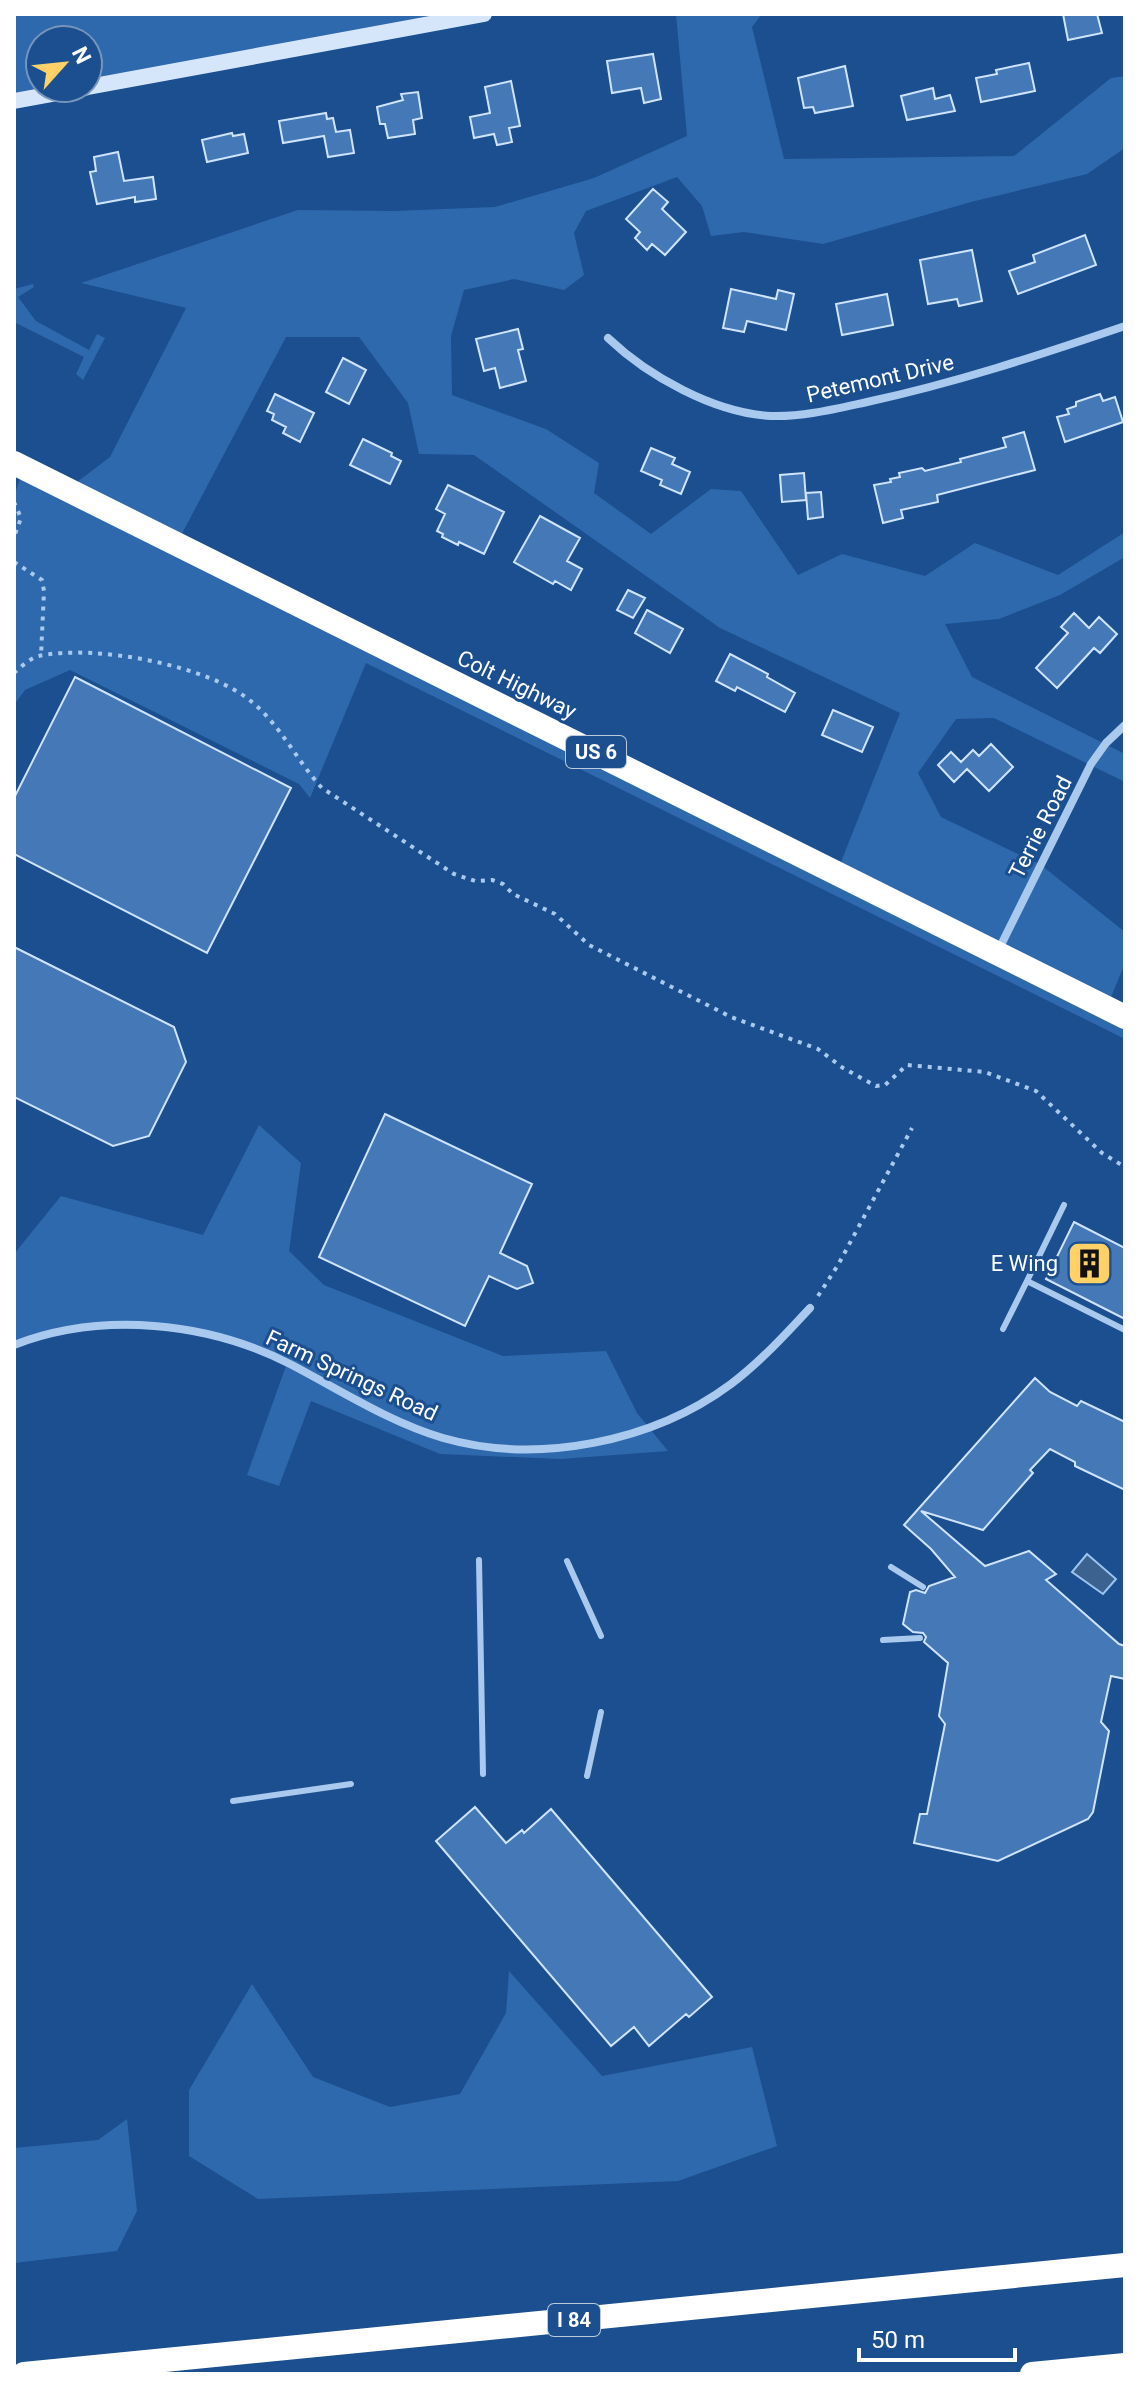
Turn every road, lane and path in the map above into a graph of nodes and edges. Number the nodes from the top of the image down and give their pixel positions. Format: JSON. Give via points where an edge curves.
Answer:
{"nodes":[{"id":1,"x":484,"y":14,"type":"edge"},
{"id":2,"x":104,"y":85,"type":"edge"},
{"id":3,"x":1125,"y":326,"type":"edge"},
{"id":4,"x":608,"y":338,"type":"dead end"},
{"id":5,"x":14,"y":463,"type":"edge"},
{"id":6,"x":14,"y":502,"type":"edge"},
{"id":7,"x":14,"y":537,"type":"edge"},
{"id":8,"x":14,"y":562,"type":"edge"},
{"id":9,"x":41,"y":656,"type":"junction"},
{"id":10,"x":14,"y":673,"type":"edge"},
{"id":11,"x":1125,"y":725,"type":"edge"},
{"id":12,"x":997,"y":952,"type":"junction"},
{"id":13,"x":1125,"y":1017,"type":"edge"},
{"id":14,"x":912,"y":1128,"type":"dead end"},
{"id":15,"x":1125,"y":1167,"type":"edge"},
{"id":16,"x":1064,"y":1205,"type":"dead end"},
{"id":17,"x":1027,"y":1281,"type":"junction"},
{"id":18,"x":810,"y":1308,"type":"joint"},
{"id":19,"x":1003,"y":1329,"type":"dead end"},
{"id":20,"x":1125,"y":1330,"type":"edge"},
{"id":21,"x":14,"y":1345,"type":"edge"},
{"id":22,"x":479,"y":1560,"type":"dead end"},
{"id":23,"x":567,"y":1561,"type":"dead end"},
{"id":24,"x":891,"y":1567,"type":"dead end"},
{"id":25,"x":923,"y":1587,"type":"dead end"},
{"id":26,"x":601,"y":1636,"type":"dead end"},
{"id":27,"x":920,"y":1638,"type":"dead end"},
{"id":28,"x":883,"y":1640,"type":"dead end"},
{"id":29,"x":601,"y":1712,"type":"dead end"},
{"id":30,"x":483,"y":1774,"type":"dead end"},
{"id":31,"x":587,"y":1776,"type":"dead end"},
{"id":32,"x":351,"y":1784,"type":"dead end"},
{"id":33,"x":233,"y":1801,"type":"dead end"},
{"id":34,"x":1125,"y":2265,"type":"edge"},
{"id":35,"x":1125,"y":2365,"type":"edge"},
{"id":36,"x":24,"y":2374,"type":"edge"},
{"id":37,"x":1032,"y":2374,"type":"edge"}],
"edges":[{"from":1,"to":2,"type":"main road"},
{"from":3,"to":4,"type":"street","name":"Petemont Drive","via":[[905,394],[804,415],[758,414],[703,398],[653,374]]},
{"from":5,"to":12,"type":"highway","name":"Colt Highway","number":"US 6"},
{"from":6,"to":7,"type":"path","via":[[21,518]]},
{"from":8,"to":9,"type":"path","via":[[42,580]]},
{"from":9,"to":10,"type":"path"},
{"from":9,"to":15,"type":"path","via":[[116,656],[226,683],[275,725],[322,788],[454,874],[503,884],[555,914],[589,945],[731,1017],[818,1049],[876,1086],[885,1085],[907,1065],[985,1072],[1036,1091],[1102,1153]]},
{"from":11,"to":12,"type":"street","name":"Terrie Road","via":[[1091,764]]},
{"from":12,"to":13,"type":"highway","name":"Colt Highway","number":"US 6"},
{"from":14,"to":18,"type":"path"},
{"from":16,"to":17,"type":"lane"},
{"from":17,"to":19,"type":"lane"},
{"from":17,"to":20,"type":"lane"},
{"from":18,"to":21,"type":"street","name":"Farm Springs Road","via":[[768,1352],[700,1404],[636,1433],[543,1449],[444,1438],[405,1424],[287,1362],[193,1331],[162,1326],[95,1328]]},
{"from":22,"to":30,"type":"lane"},
{"from":23,"to":26,"type":"lane"},
{"from":24,"to":25,"type":"lane"},
{"from":27,"to":28,"type":"lane"},
{"from":29,"to":31,"type":"lane"},
{"from":32,"to":33,"type":"lane"},
{"from":34,"to":36,"type":"highway","number":"I 84"},
{"from":35,"to":37,"type":"highway"}]}
